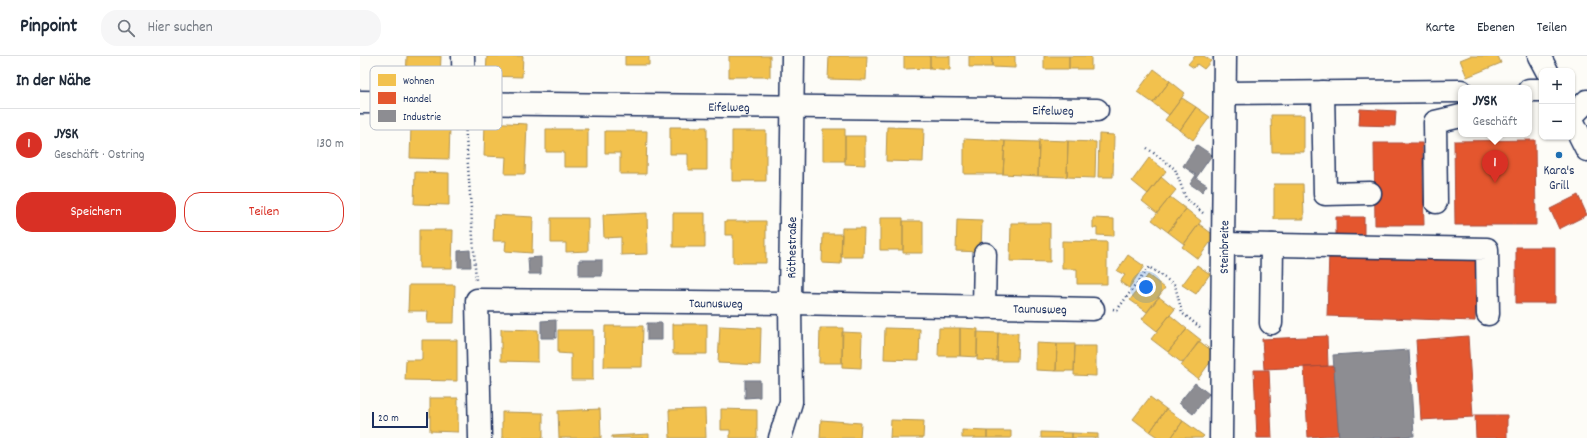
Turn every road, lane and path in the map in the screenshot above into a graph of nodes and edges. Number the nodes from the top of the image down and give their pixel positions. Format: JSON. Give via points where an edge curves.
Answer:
{"nodes":[{"id":1,"x":463,"y":56,"type":"edge"},
{"id":2,"x":793,"y":56,"type":"edge"},
{"id":3,"x":1225,"y":56,"type":"edge"},
{"id":4,"x":1539,"y":56,"type":"edge"},
{"id":5,"x":463,"y":66,"type":"edge"},
{"id":6,"x":1545,"y":68,"type":"edge"},
{"id":7,"x":1458,"y":91,"type":"edge"},
{"id":8,"x":1323,"y":92,"type":"junction"},
{"id":9,"x":1225,"y":93,"type":"junction"},
{"id":10,"x":1587,"y":101,"type":"edge"},
{"id":11,"x":360,"y":102,"type":"edge"},
{"id":12,"x":370,"y":102,"type":"edge"},
{"id":13,"x":502,"y":103,"type":"edge"},
{"id":14,"x":792,"y":106,"type":"junction"},
{"id":15,"x":1097,"y":110,"type":"dead end"},
{"id":16,"x":1575,"y":113,"type":"edge"},
{"id":17,"x":1458,"y":117,"type":"edge"},
{"id":18,"x":1575,"y":126,"type":"edge"},
{"id":19,"x":466,"y":130,"type":"edge"},
{"id":20,"x":1147,"y":148,"type":"dead end"},
{"id":21,"x":1587,"y":150,"type":"edge"},
{"id":22,"x":1370,"y":193,"type":"dead end"},
{"id":23,"x":1436,"y":202,"type":"dead end"},
{"id":24,"x":1224,"y":237,"type":"junction"},
{"id":25,"x":1272,"y":246,"type":"junction"},
{"id":26,"x":990,"y":258,"type":"dead end"},
{"id":27,"x":477,"y":300,"type":"junction"},
{"id":28,"x":790,"y":302,"type":"junction"},
{"id":29,"x":989,"y":307,"type":"junction"},
{"id":30,"x":1093,"y":309,"type":"joint"},
{"id":31,"x":1488,"y":314,"type":"dead end"},
{"id":32,"x":1271,"y":323,"type":"dead end"},
{"id":33,"x":1222,"y":344,"type":"junction"},
{"id":34,"x":480,"y":438,"type":"edge"},
{"id":35,"x":780,"y":438,"type":"edge"},
{"id":36,"x":1221,"y":438,"type":"edge"}],
"edges":[{"from":1,"to":5,"type":"street"},
{"from":2,"to":14,"type":"street","name":"Röthestraße"},
{"from":3,"to":9,"type":"street","name":"Steinbreite"},
{"from":4,"to":6,"type":"street"},
{"from":7,"to":8,"type":"street"},
{"from":8,"to":9,"type":"street"},
{"from":8,"to":22,"type":"street","via":[[1324,194]]},
{"from":9,"to":24,"type":"street","name":"Steinbreite"},
{"from":10,"to":16,"type":"street"},
{"from":11,"to":12,"type":"street","name":"Eifelweg"},
{"from":13,"to":14,"type":"street","name":"Eifelweg"},
{"from":14,"to":15,"type":"street","name":"Eifelweg"},
{"from":14,"to":28,"type":"street","name":"Röthestraße"},
{"from":17,"to":23,"type":"street","via":[[1435,122]]},
{"from":18,"to":21,"type":"street"},
{"from":19,"to":27,"type":"path"},
{"from":20,"to":24,"type":"path","via":[[1175,169],[1186,199]]},
{"from":24,"to":25,"type":"street"},
{"from":24,"to":33,"type":"street","name":"Steinbreite"},
{"from":25,"to":31,"type":"street","via":[[1487,249]]},
{"from":25,"to":32,"type":"street"},
{"from":26,"to":29,"type":"street"},
{"from":27,"to":28,"type":"street","name":"Taunusweg"},
{"from":27,"to":34,"type":"street"},
{"from":28,"to":29,"type":"street","name":"Taunusweg"},
{"from":28,"to":35,"type":"street","name":"Röthestraße","via":[[790,402]]},
{"from":29,"to":30,"type":"street","name":"Taunusweg"},
{"from":30,"to":33,"type":"path","via":[[1116,310],[1149,267],[1175,285],[1182,314]]},
{"from":33,"to":36,"type":"street","name":"Steinbreite"}]}
